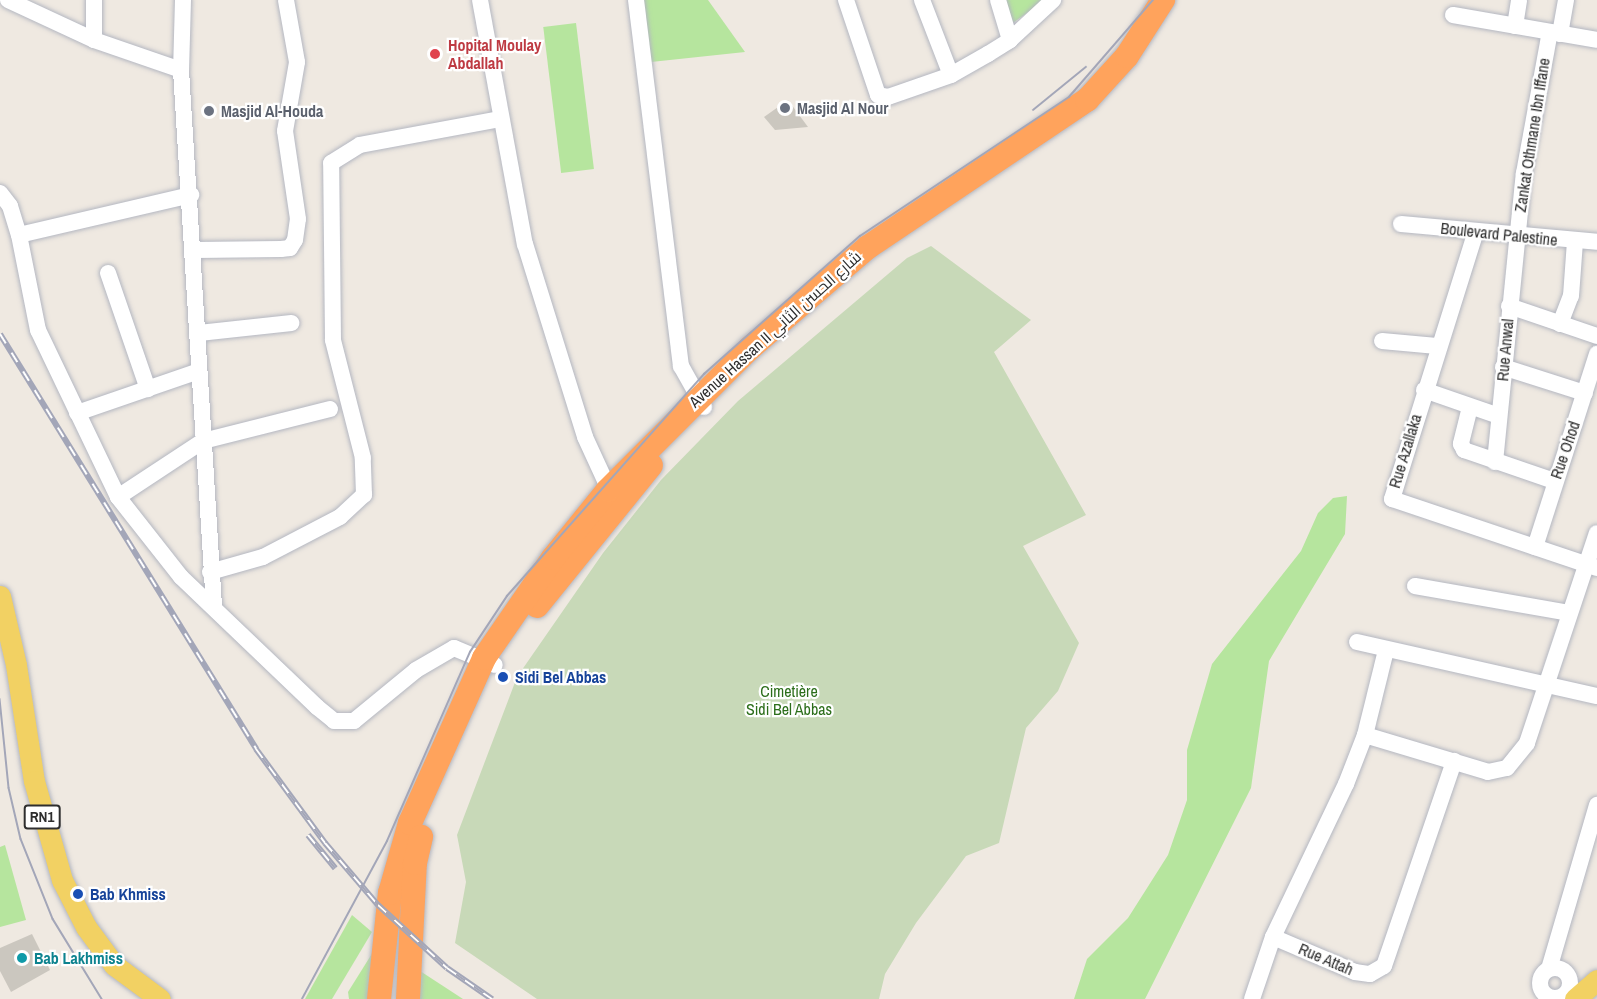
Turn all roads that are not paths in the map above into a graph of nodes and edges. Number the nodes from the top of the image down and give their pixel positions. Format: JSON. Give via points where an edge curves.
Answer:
{"nodes":[{"id":1,"x":8,"y":0,"type":"edge"},
{"id":2,"x":94,"y":0,"type":"edge"},
{"id":3,"x":183,"y":0,"type":"edge"},
{"id":4,"x":286,"y":0,"type":"edge"},
{"id":5,"x":480,"y":0,"type":"edge"},
{"id":6,"x":636,"y":0,"type":"edge"},
{"id":7,"x":846,"y":0,"type":"edge"},
{"id":8,"x":922,"y":0,"type":"edge"},
{"id":9,"x":998,"y":0,"type":"edge"},
{"id":10,"x":1053,"y":0,"type":"edge"},
{"id":11,"x":1162,"y":0,"type":"edge"},
{"id":12,"x":1180,"y":0,"type":"edge"},
{"id":13,"x":1519,"y":0,"type":"edge"},
{"id":14,"x":1566,"y":0,"type":"edge"},
{"id":15,"x":1453,"y":15,"type":"dead end"},
{"id":16,"x":1515,"y":26,"type":"junction"},
{"id":17,"x":1555,"y":33,"type":"junction"},
{"id":18,"x":94,"y":40,"type":"junction"},
{"id":19,"x":1010,"y":40,"type":"junction"},
{"id":20,"x":1597,"y":40,"type":"edge"},
{"id":21,"x":181,"y":70,"type":"junction"},
{"id":22,"x":951,"y":75,"type":"junction"},
{"id":23,"x":500,"y":119,"type":"junction"},
{"id":24,"x":0,"y":193,"type":"edge"},
{"id":25,"x":191,"y":195,"type":"junction"},
{"id":26,"x":1401,"y":224,"type":"dead end"},
{"id":27,"x":1476,"y":231,"type":"junction"},
{"id":28,"x":19,"y":235,"type":"junction"},
{"id":29,"x":1517,"y":238,"type":"junction"},
{"id":30,"x":1575,"y":241,"type":"junction"},
{"id":31,"x":1597,"y":242,"type":"edge"},
{"id":32,"x":195,"y":250,"type":"junction"},
{"id":33,"x":108,"y":273,"type":"dead end"},
{"id":34,"x":1509,"y":306,"type":"junction"},
{"id":35,"x":291,"y":322,"type":"dead end"},
{"id":36,"x":1560,"y":324,"type":"junction"},
{"id":37,"x":199,"y":333,"type":"junction"},
{"id":38,"x":1597,"y":336,"type":"edge"},
{"id":39,"x":1382,"y":341,"type":"dead end"},
{"id":40,"x":1437,"y":346,"type":"junction"},
{"id":41,"x":1597,"y":354,"type":"edge"},
{"id":42,"x":1503,"y":367,"type":"junction"},
{"id":43,"x":199,"y":371,"type":"junction"},
{"id":44,"x":148,"y":389,"type":"junction"},
{"id":45,"x":1424,"y":390,"type":"junction"},
{"id":46,"x":1585,"y":393,"type":"junction"},
{"id":47,"x":701,"y":403,"type":"junction"},
{"id":48,"x":1470,"y":407,"type":"junction"},
{"id":49,"x":330,"y":409,"type":"dead end"},
{"id":50,"x":77,"y":413,"type":"junction"},
{"id":51,"x":1499,"y":416,"type":"junction"},
{"id":52,"x":203,"y":441,"type":"junction"},
{"id":53,"x":1495,"y":462,"type":"junction"},
{"id":54,"x":1554,"y":481,"type":"junction"},
{"id":55,"x":118,"y":497,"type":"junction"},
{"id":56,"x":613,"y":498,"type":"junction"},
{"id":57,"x":1597,"y":532,"type":"edge"},
{"id":58,"x":1535,"y":547,"type":"junction"},
{"id":59,"x":1592,"y":566,"type":"edge"},
{"id":60,"x":210,"y":572,"type":"junction"},
{"id":61,"x":1415,"y":586,"type":"dead end"},
{"id":62,"x":0,"y":597,"type":"edge"},
{"id":63,"x":214,"y":606,"type":"junction"},
{"id":64,"x":1569,"y":613,"type":"junction"},
{"id":65,"x":1357,"y":642,"type":"dead end"},
{"id":66,"x":1386,"y":650,"type":"junction"},
{"id":67,"x":489,"y":662,"type":"junction"},
{"id":68,"x":0,"y":664,"type":"edge"},
{"id":69,"x":1545,"y":684,"type":"junction"},
{"id":70,"x":1597,"y":696,"type":"edge"},
{"id":71,"x":1365,"y":735,"type":"junction"},
{"id":72,"x":1454,"y":761,"type":"junction"},
{"id":73,"x":1597,"y":805,"type":"edge"},
{"id":74,"x":1273,"y":937,"type":"junction"},
{"id":75,"x":1549,"y":969,"type":"junction"},
{"id":76,"x":1597,"y":980,"type":"edge"},
{"id":77,"x":1537,"y":993,"type":"edge"},
{"id":78,"x":1568,"y":998,"type":"edge"},
{"id":79,"x":133,"y":999,"type":"edge"},
{"id":80,"x":160,"y":999,"type":"edge"},
{"id":81,"x":379,"y":999,"type":"edge"},
{"id":82,"x":408,"y":999,"type":"edge"},
{"id":83,"x":1252,"y":999,"type":"edge"}],
"edges":[{"from":1,"to":18,"type":"street"},
{"from":2,"to":18,"type":"street"},
{"from":3,"to":21,"type":"street"},
{"from":4,"to":32,"type":"street","via":[[297,62],[285,131],[298,219],[295,240],[290,248],[281,249]]},
{"from":5,"to":23,"type":"street"},
{"from":6,"to":47,"type":"street","via":[[681,366]]},
{"from":7,"to":22,"type":"street","via":[[878,95],[888,97]]},
{"from":8,"to":22,"type":"street"},
{"from":9,"to":19,"type":"street"},
{"from":10,"to":19,"type":"street"},
{"from":11,"to":47,"type":"highway","name":"Avenue Hassan II شارع الحسن الثاني","via":[[1127,56],[1087,100],[868,247]]},
{"from":12,"to":47,"type":"highway","name":"Avenue Hassan II شارع الحسن الثاني","via":[[1139,66],[1099,110],[875,258]]},
{"from":13,"to":16,"type":"street"},
{"from":14,"to":17,"type":"street","name":"Zankat Othmane Ibn Iffane"},
{"from":15,"to":16,"type":"street"},
{"from":16,"to":17,"type":"street"},
{"from":17,"to":20,"type":"street"},
{"from":17,"to":29,"type":"street","name":"Zankat Othmane Ibn Iffane","via":[[1537,89]]},
{"from":18,"to":21,"type":"street"},
{"from":19,"to":22,"type":"street"},
{"from":21,"to":25,"type":"street"},
{"from":23,"to":56,"type":"street","via":[[525,244],[585,437]]},
{"from":23,"to":60,"type":"street","via":[[360,144],[331,163],[333,340],[363,458],[364,495],[340,517],[262,557]]},
{"from":24,"to":28,"type":"street","via":[[10,206]]},
{"from":25,"to":28,"type":"street"},
{"from":25,"to":32,"type":"street"},
{"from":26,"to":27,"type":"street","name":"Boulevard Palestine"},
{"from":27,"to":29,"type":"street","name":"Boulevard Palestine"},
{"from":27,"to":40,"type":"street","name":"Rue Azallaka"},
{"from":28,"to":50,"type":"street","via":[[38,330]]},
{"from":29,"to":30,"type":"street","name":"Boulevard Palestine"},
{"from":29,"to":34,"type":"street","name":"Rue Anwal"},
{"from":30,"to":31,"type":"street","name":"Boulevard Palestine"},
{"from":30,"to":36,"type":"street","via":[[1571,296]]},
{"from":32,"to":37,"type":"street"},
{"from":33,"to":44,"type":"street"},
{"from":34,"to":36,"type":"street"},
{"from":34,"to":42,"type":"street","name":"Rue Anwal"},
{"from":35,"to":37,"type":"street"},
{"from":36,"to":38,"type":"street"},
{"from":37,"to":43,"type":"street"},
{"from":39,"to":40,"type":"street"},
{"from":40,"to":45,"type":"street","name":"Rue Azallaka"},
{"from":41,"to":46,"type":"street","name":"Rue Ohod"},
{"from":42,"to":46,"type":"street"},
{"from":42,"to":51,"type":"street","name":"Rue Anwal"},
{"from":43,"to":44,"type":"street"},
{"from":43,"to":52,"type":"street"},
{"from":44,"to":50,"type":"street"},
{"from":45,"to":48,"type":"street"},
{"from":45,"to":58,"type":"street","name":"Rue Azallaka","via":[[1392,499]]},
{"from":46,"to":54,"type":"street","name":"Rue Ohod"},
{"from":47,"to":56,"type":"highway","name":"Avenue Hassan II شارع الحسن الثاني"},
{"from":48,"to":51,"type":"street"},
{"from":48,"to":53,"type":"street","via":[[1462,447]]},
{"from":49,"to":52,"type":"street"},
{"from":50,"to":55,"type":"street"},
{"from":51,"to":53,"type":"street","name":"Rue Anwal"},
{"from":52,"to":55,"type":"street"},
{"from":52,"to":60,"type":"street"},
{"from":53,"to":54,"type":"street"},
{"from":54,"to":58,"type":"street","name":"Rue Ohod"},
{"from":55,"to":63,"type":"street","via":[[159,552]]},
{"from":56,"to":67,"type":"highway","name":"Avenue Hassan II شارع الحسن الثاني"},
{"from":57,"to":59,"type":"street"},
{"from":58,"to":59,"type":"street","name":"Rue Azallaka"},
{"from":59,"to":64,"type":"street"},
{"from":60,"to":63,"type":"street"},
{"from":61,"to":64,"type":"street"},
{"from":62,"to":80,"type":"main road","number":"RN1","via":[[34,781],[62,880],[86,927],[114,965]]},
{"from":63,"to":67,"type":"street","via":[[334,721],[354,721],[441,651],[459,648]]},
{"from":64,"to":69,"type":"street"},
{"from":65,"to":66,"type":"street"},
{"from":66,"to":69,"type":"street"},
{"from":66,"to":71,"type":"street"},
{"from":67,"to":81,"type":"highway","name":"Avenue Hassan II شارع الحسن الثاني","via":[[410,823],[390,893]]},
{"from":67,"to":82,"type":"highway","name":"Avenue Hassan II شارع الحسن الثاني","via":[[415,863]]},
{"from":68,"to":79,"type":"main road","number":"RN1","via":[[25,802],[51,882],[86,951]]},
{"from":69,"to":70,"type":"street"},
{"from":69,"to":72,"type":"street","via":[[1527,743],[1502,771],[1488,772]]},
{"from":71,"to":72,"type":"street"},
{"from":71,"to":74,"type":"street","via":[[1326,830]]},
{"from":72,"to":74,"type":"street","name":"Rue Attah","via":[[1384,966],[1370,974],[1355,972]]},
{"from":73,"to":75,"type":"street"},
{"from":74,"to":83,"type":"street"},
{"from":75,"to":77,"type":"street"},
{"from":75,"to":78,"type":"street","via":[[1556,968],[1569,976]]},
{"from":76,"to":78,"type":"main road"},
{"from":77,"to":78,"type":"street"}]}
